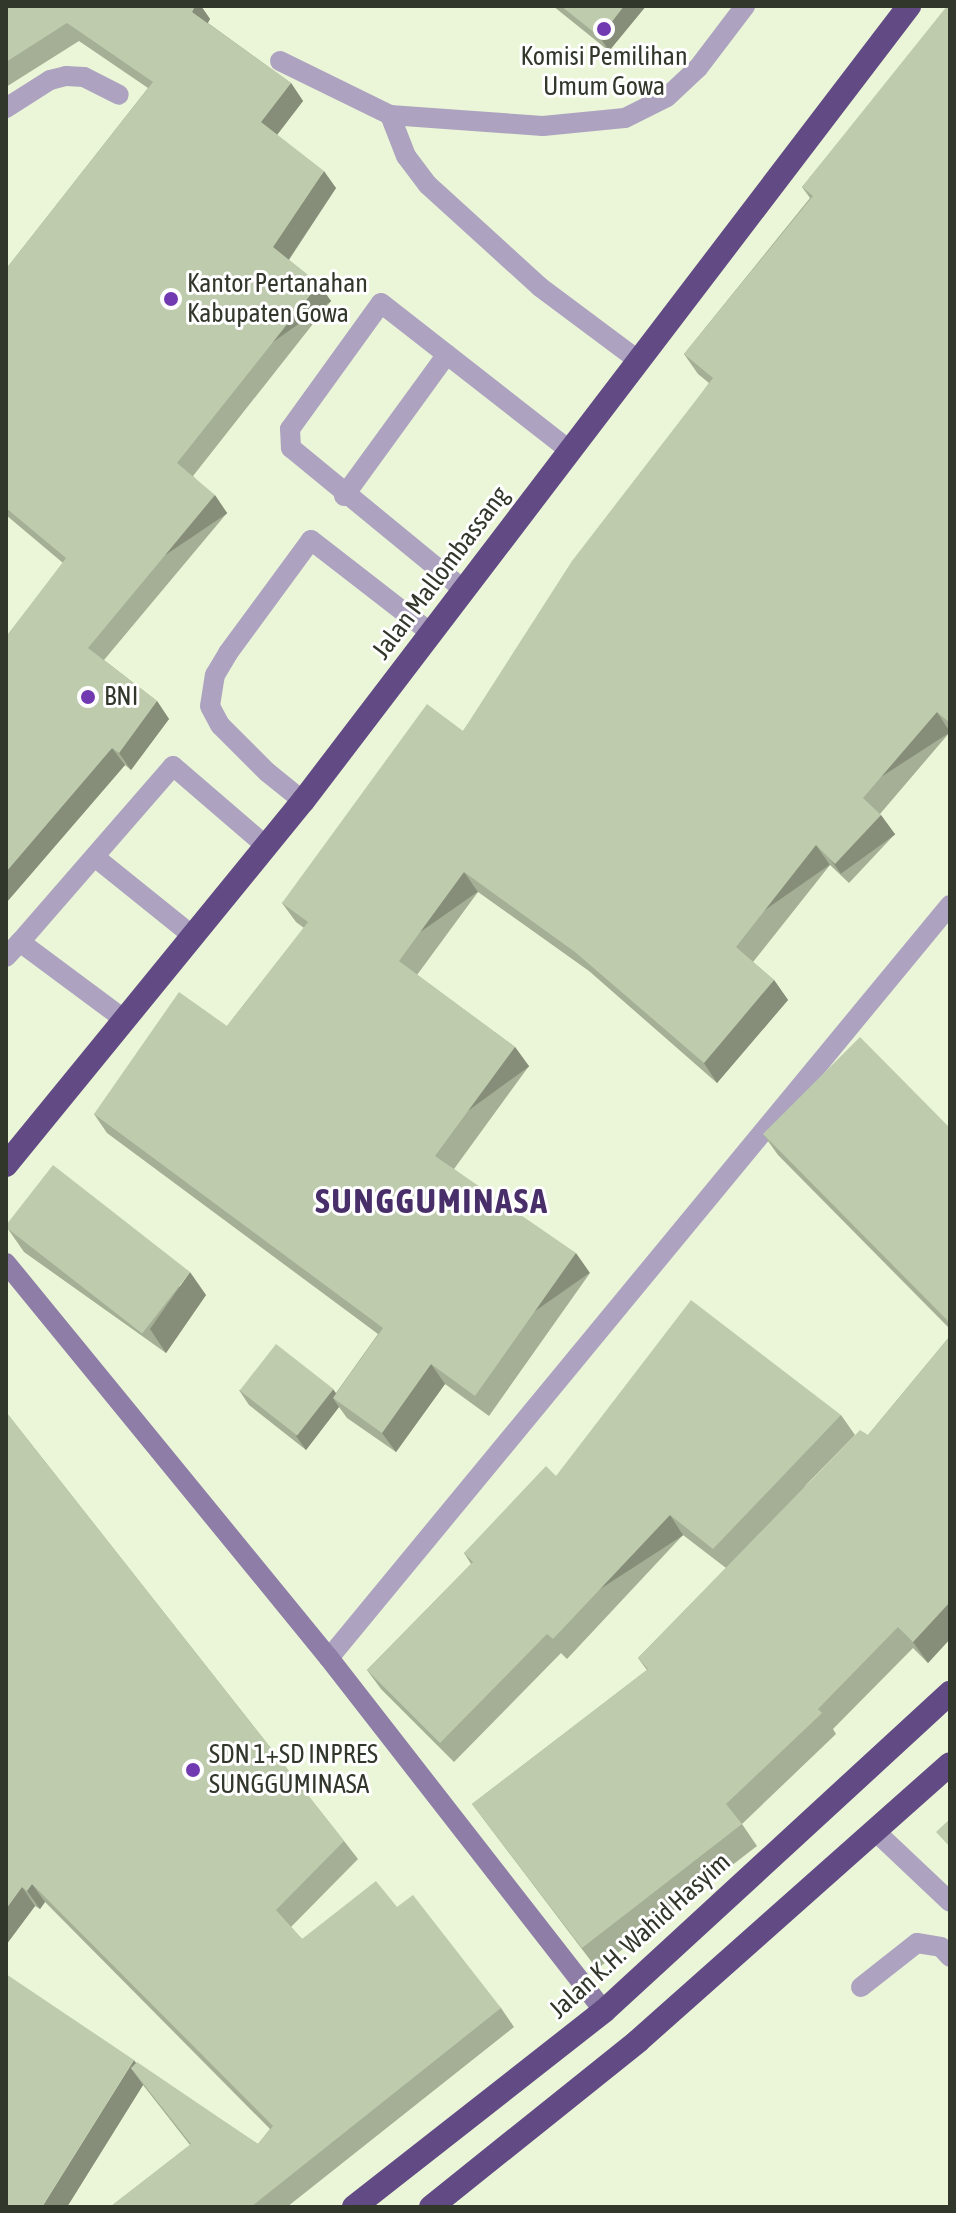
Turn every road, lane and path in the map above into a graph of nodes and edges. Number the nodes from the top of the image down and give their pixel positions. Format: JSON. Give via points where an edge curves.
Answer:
{"nodes":[{"id":1,"x":745,"y":6,"type":"edge"},
{"id":2,"x":909,"y":6,"type":"edge"},
{"id":3,"x":280,"y":61,"type":"dead end"},
{"id":4,"x":119,"y":95,"type":"dead end"},
{"id":5,"x":6,"y":108,"type":"edge"},
{"id":6,"x":390,"y":115,"type":"junction"},
{"id":7,"x":447,"y":354,"type":"junction"},
{"id":8,"x":638,"y":360,"type":"junction"},
{"id":9,"x":569,"y":450,"type":"junction"},
{"id":10,"x":344,"y":496,"type":"junction"},
{"id":11,"x":464,"y":590,"type":"junction"},
{"id":12,"x":431,"y":633,"type":"junction"},
{"id":13,"x":303,"y":801,"type":"junction"},
{"id":14,"x":266,"y":846,"type":"junction"},
{"id":15,"x":103,"y":864,"type":"junction"},
{"id":16,"x":950,"y":905,"type":"edge"},
{"id":17,"x":193,"y":936,"type":"junction"},
{"id":18,"x":27,"y":948,"type":"junction"},
{"id":19,"x":6,"y":957,"type":"edge"},
{"id":20,"x":125,"y":1020,"type":"junction"},
{"id":21,"x":6,"y":1165,"type":"edge"},
{"id":22,"x":6,"y":1263,"type":"edge"},
{"id":23,"x":329,"y":1658,"type":"junction"},
{"id":24,"x":950,"y":1693,"type":"edge"},
{"id":25,"x":950,"y":1764,"type":"edge"},
{"id":26,"x":875,"y":1831,"type":"junction"},
{"id":27,"x":950,"y":1902,"type":"edge"},
{"id":28,"x":950,"y":1957,"type":"edge"},
{"id":29,"x":861,"y":1987,"type":"dead end"},
{"id":30,"x":604,"y":2011,"type":"junction"},
{"id":31,"x":354,"y":2207,"type":"edge"},
{"id":32,"x":431,"y":2207,"type":"edge"}],
"edges":[{"from":1,"to":6,"type":"street","via":[[698,68],[667,97],[625,118],[543,126]]},
{"from":2,"to":8,"type":"highway","name":"Jalan Mallombassang"},
{"from":3,"to":6,"type":"street"},
{"from":4,"to":5,"type":"street","via":[[84,77],[66,76]]},
{"from":6,"to":8,"type":"street","via":[[406,156],[428,185],[564,305]]},
{"from":7,"to":9,"type":"street"},
{"from":7,"to":10,"type":"street"},
{"from":7,"to":10,"type":"street","via":[[381,303],[289,434],[296,454]]},
{"from":8,"to":9,"type":"highway","name":"Jalan Mallombassang"},
{"from":9,"to":11,"type":"highway","name":"Jalan Mallombassang"},
{"from":10,"to":11,"type":"street"},
{"from":11,"to":12,"type":"highway","name":"Jalan Mallombassang"},
{"from":12,"to":13,"type":"highway","name":"Jalan Mallombassang"},
{"from":12,"to":13,"type":"street","via":[[311,540],[228,653],[215,675],[210,706],[267,772]]},
{"from":13,"to":14,"type":"highway","name":"Jalan Mallombassang"},
{"from":14,"to":15,"type":"street","via":[[173,766]]},
{"from":14,"to":17,"type":"highway","name":"Jalan Mallombassang"},
{"from":15,"to":17,"type":"street"},
{"from":15,"to":18,"type":"street"},
{"from":16,"to":23,"type":"street"},
{"from":17,"to":20,"type":"highway","name":"Jalan Mallombassang"},
{"from":18,"to":19,"type":"street"},
{"from":18,"to":20,"type":"street"},
{"from":20,"to":21,"type":"highway","name":"Jalan Mallombassang"},
{"from":22,"to":23,"type":"street"},
{"from":23,"to":30,"type":"street"},
{"from":24,"to":30,"type":"highway","name":"Jalan K.H. Wahid Hasyim"},
{"from":25,"to":26,"type":"highway"},
{"from":26,"to":27,"type":"street"},
{"from":26,"to":32,"type":"highway","via":[[638,2041]]},
{"from":28,"to":29,"type":"street","via":[[941,1947],[917,1943]]},
{"from":30,"to":31,"type":"highway","name":"Jalan K.H. Wahid Hasyim"}]}
